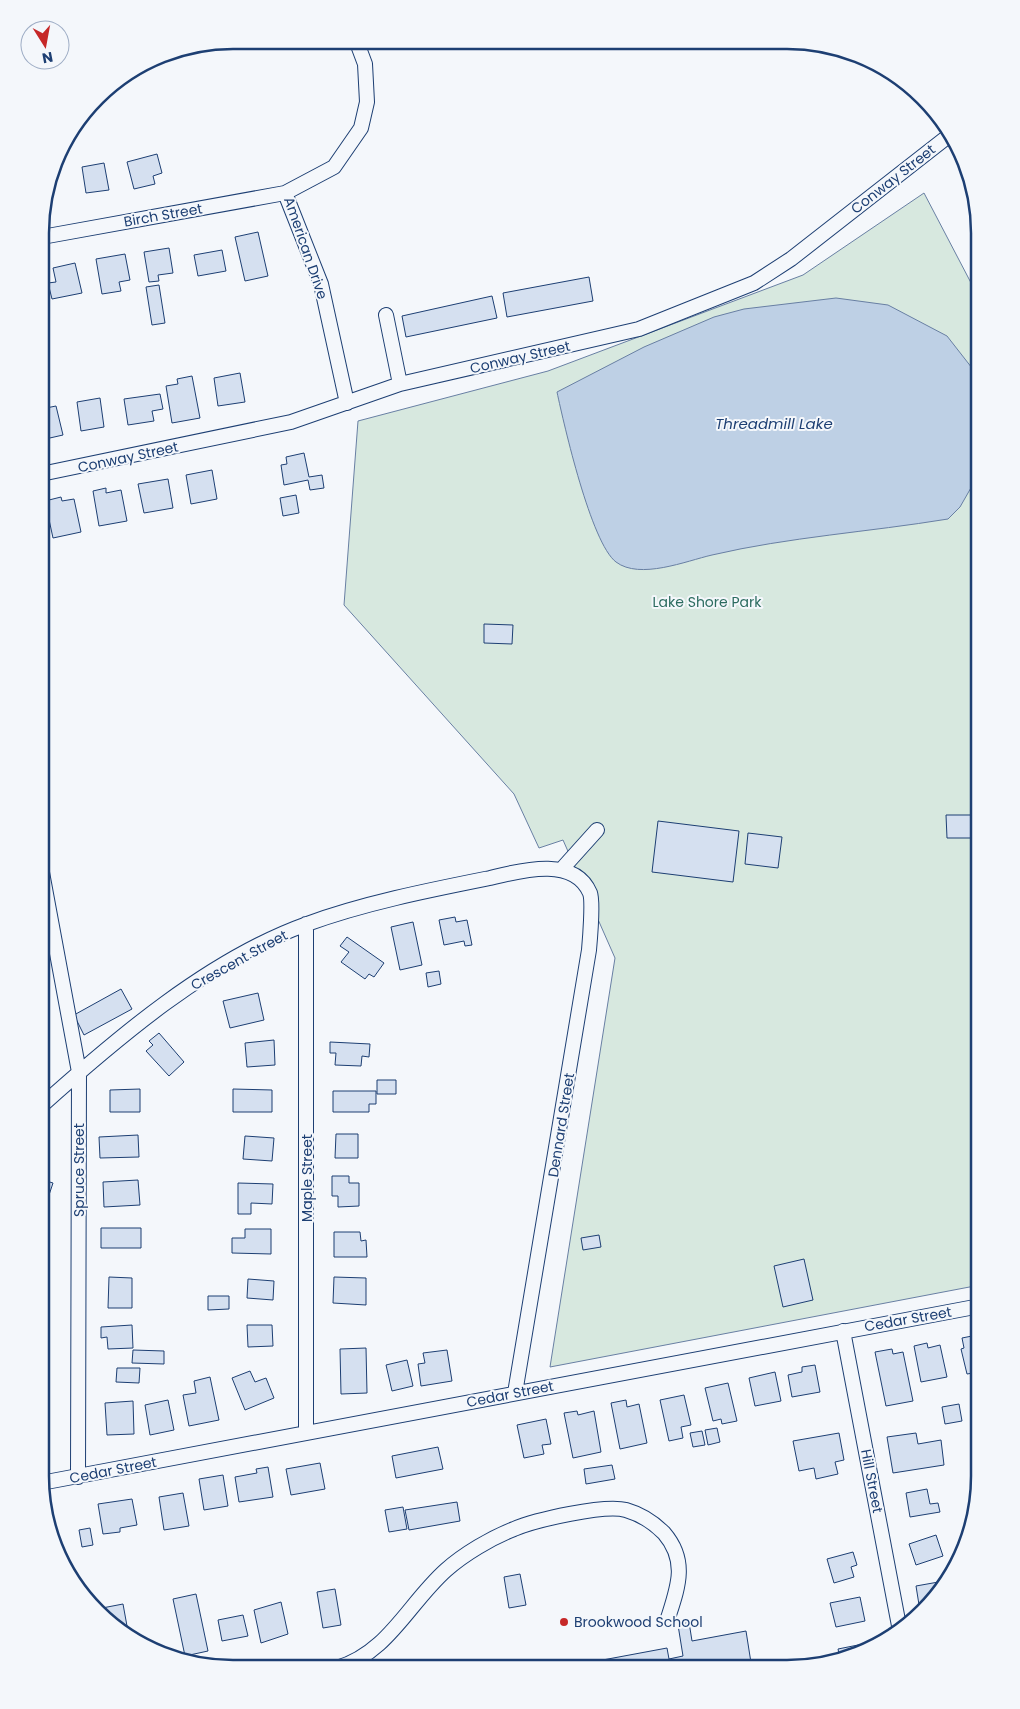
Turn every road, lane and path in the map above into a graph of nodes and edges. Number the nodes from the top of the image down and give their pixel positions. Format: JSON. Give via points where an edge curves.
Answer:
{"nodes":[{"id":1,"x":359,"y":49,"type":"edge"},
{"id":2,"x":945,"y":139,"type":"edge"},
{"id":3,"x":285,"y":193,"type":"junction"},
{"id":4,"x":49,"y":236,"type":"edge"},
{"id":5,"x":386,"y":315,"type":"dead end"},
{"id":6,"x":400,"y":384,"type":"junction"},
{"id":7,"x":347,"y":403,"type":"junction"},
{"id":8,"x":49,"y":472,"type":"edge"},
{"id":9,"x":597,"y":830,"type":"dead end"},
{"id":10,"x":561,"y":870,"type":"junction"},
{"id":11,"x":49,"y":909,"type":"edge"},
{"id":12,"x":306,"y":924,"type":"junction"},
{"id":13,"x":79,"y":1072,"type":"junction"},
{"id":14,"x":49,"y":1099,"type":"edge"},
{"id":15,"x":971,"y":1308,"type":"edge"},
{"id":16,"x":843,"y":1332,"type":"junction"},
{"id":17,"x":516,"y":1393,"type":"junction"},
{"id":18,"x":306,"y":1432,"type":"junction"},
{"id":19,"x":78,"y":1477,"type":"junction"},
{"id":20,"x":49,"y":1482,"type":"edge"},
{"id":21,"x":668,"y":1618,"type":"dead end"},
{"id":22,"x":898,"y":1622,"type":"edge"},
{"id":23,"x":355,"y":1660,"type":"edge"}],
"edges":[{"from":1,"to":3,"type":"street","name":"American Drive","via":[[365,64],[368,102],[361,128],[334,167]]},
{"from":2,"to":6,"type":"street","name":"Conway Street","via":[[791,260],[754,283],[639,330]]},
{"from":3,"to":4,"type":"street","name":"Birch Street"},
{"from":3,"to":7,"type":"street","name":"American Drive","via":[[321,284]]},
{"from":5,"to":6,"type":"street"},
{"from":6,"to":7,"type":"street","name":"Conway Street"},
{"from":7,"to":8,"type":"street","name":"Conway Street","via":[[319,414],[253,431]]},
{"from":9,"to":10,"type":"street"},
{"from":10,"to":12,"type":"street","name":"Crescent Street","via":[[527,870],[423,892]]},
{"from":10,"to":17,"type":"street","name":"Dennard Street","via":[[577,877],[590,893],[590,950]]},
{"from":11,"to":13,"type":"street","name":"Spruce Street"},
{"from":12,"to":13,"type":"street","name":"Crescent Street","via":[[252,949],[172,998]]},
{"from":12,"to":18,"type":"street","name":"Maple Street"},
{"from":13,"to":14,"type":"street","name":"Crescent Street"},
{"from":13,"to":19,"type":"street","name":"Spruce Street"},
{"from":15,"to":16,"type":"street","name":"Cedar Street"},
{"from":16,"to":17,"type":"street","name":"Cedar Street"},
{"from":16,"to":22,"type":"street","name":"Hill Street"},
{"from":17,"to":18,"type":"street","name":"Cedar Street"},
{"from":18,"to":19,"type":"street","name":"Cedar Street"},
{"from":19,"to":20,"type":"street","name":"Cedar Street"},
{"from":21,"to":23,"type":"street","via":[[680,1579],[675,1546],[654,1522],[624,1510],[594,1509],[514,1529],[482,1546],[446,1570],[388,1636],[369,1654]]}]}
